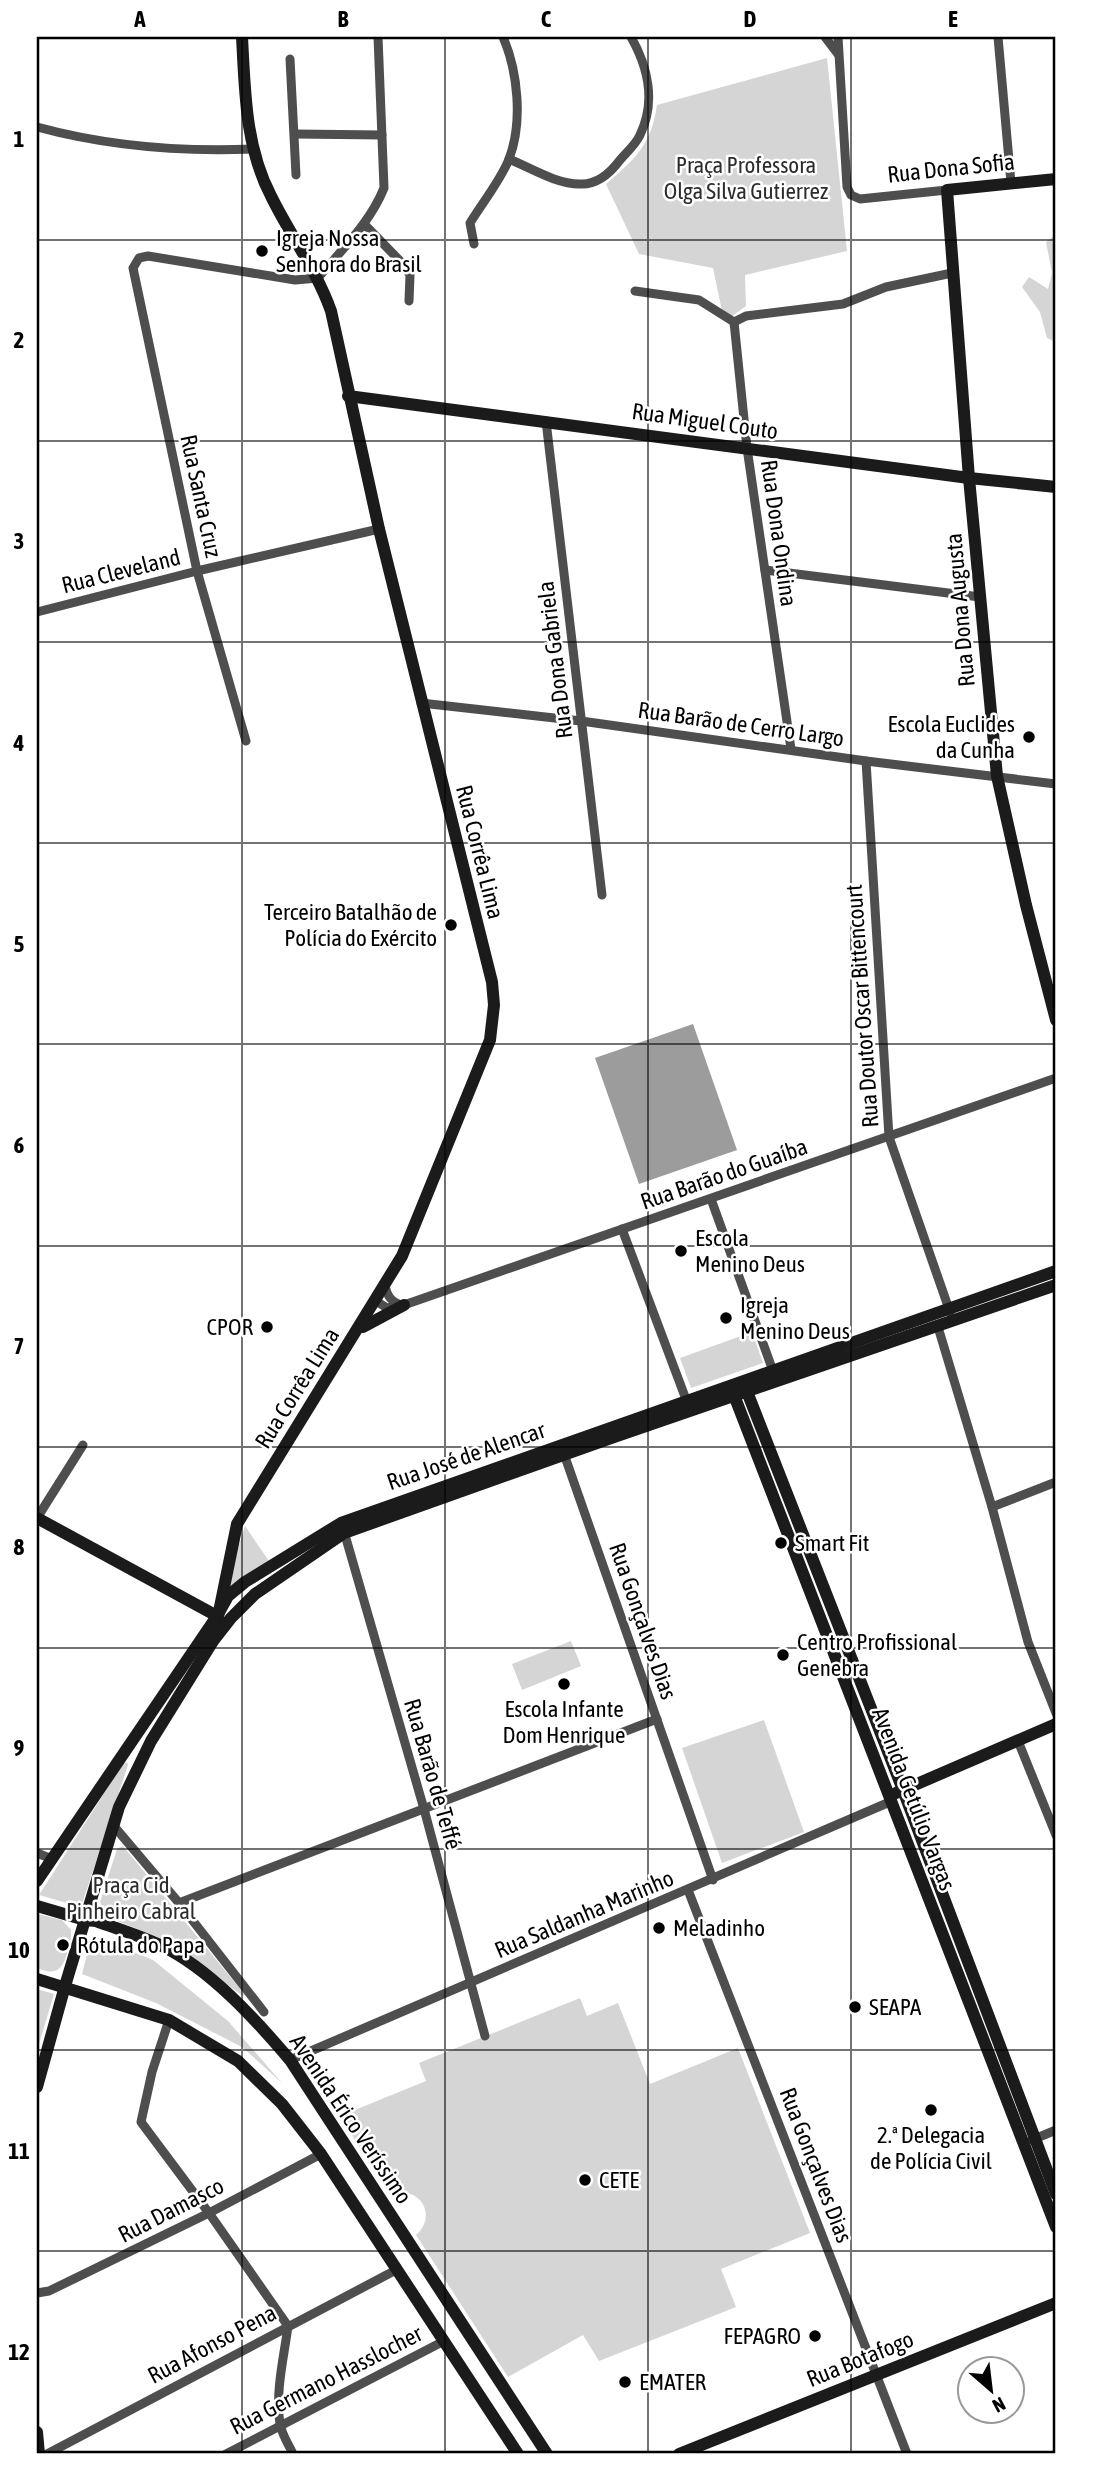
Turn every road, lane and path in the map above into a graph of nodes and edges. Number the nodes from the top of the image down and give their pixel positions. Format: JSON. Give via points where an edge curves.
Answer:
{"nodes":[{"id":1,"x":242,"y":37,"type":"edge"},
{"id":2,"x":378,"y":37,"type":"edge"},
{"id":3,"x":503,"y":37,"type":"edge"},
{"id":4,"x":631,"y":37,"type":"edge"},
{"id":5,"x":825,"y":37,"type":"edge"},
{"id":6,"x":838,"y":37,"type":"edge"},
{"id":7,"x":998,"y":37,"type":"edge"},
{"id":8,"x":839,"y":55,"type":"junction"},
{"id":9,"x":290,"y":59,"type":"dead end"},
{"id":10,"x":37,"y":127,"type":"edge"},
{"id":11,"x":295,"y":134,"type":"junction"},
{"id":12,"x":382,"y":135,"type":"junction"},
{"id":13,"x":253,"y":149,"type":"junction"},
{"id":14,"x":509,"y":159,"type":"junction"},
{"id":15,"x":296,"y":175,"type":"dead end"},
{"id":16,"x":1056,"y":179,"type":"edge"},
{"id":17,"x":1011,"y":183,"type":"junction"},
{"id":18,"x":947,"y":190,"type":"junction"},
{"id":19,"x":364,"y":224,"type":"junction"},
{"id":20,"x":474,"y":244,"type":"dead end"},
{"id":21,"x":953,"y":273,"type":"junction"},
{"id":22,"x":318,"y":278,"type":"junction"},
{"id":23,"x":635,"y":291,"type":"dead end"},
{"id":24,"x":409,"y":301,"type":"dead end"},
{"id":25,"x":734,"y":322,"type":"junction"},
{"id":26,"x":348,"y":396,"type":"junction"},
{"id":27,"x":546,"y":421,"type":"junction"},
{"id":28,"x":747,"y":448,"type":"junction"},
{"id":29,"x":969,"y":478,"type":"junction"},
{"id":30,"x":1056,"y":487,"type":"edge"},
{"id":31,"x":379,"y":529,"type":"junction"},
{"id":32,"x":765,"y":570,"type":"junction"},
{"id":33,"x":197,"y":571,"type":"junction"},
{"id":34,"x":980,"y":597,"type":"junction"},
{"id":35,"x":37,"y":612,"type":"edge"},
{"id":36,"x":421,"y":704,"type":"junction"},
{"id":37,"x":581,"y":721,"type":"junction"},
{"id":38,"x":246,"y":741,"type":"dead end"},
{"id":39,"x":791,"y":749,"type":"junction"},
{"id":40,"x":866,"y":761,"type":"junction"},
{"id":41,"x":997,"y":776,"type":"junction"},
{"id":42,"x":1056,"y":784,"type":"edge"},
{"id":43,"x":602,"y":895,"type":"dead end"},
{"id":44,"x":1056,"y":1020,"type":"edge"},
{"id":45,"x":1056,"y":1078,"type":"edge"},
{"id":46,"x":889,"y":1137,"type":"junction"},
{"id":47,"x":711,"y":1199,"type":"junction"},
{"id":48,"x":622,"y":1229,"type":"junction"},
{"id":49,"x":1056,"y":1271,"type":"edge"},
{"id":50,"x":385,"y":1285,"type":"junction"},
{"id":51,"x":1056,"y":1285,"type":"edge"},
{"id":52,"x":376,"y":1301,"type":"junction"},
{"id":53,"x":404,"y":1306,"type":"junction"},
{"id":54,"x":951,"y":1315,"type":"junction"},
{"id":55,"x":938,"y":1327,"type":"junction"},
{"id":56,"x":353,"y":1337,"type":"junction"},
{"id":57,"x":773,"y":1371,"type":"junction"},
{"id":58,"x":739,"y":1389,"type":"junction"},
{"id":59,"x":687,"y":1402,"type":"junction"},
{"id":60,"x":668,"y":1419,"type":"junction"},
{"id":61,"x":582,"y":1438,"type":"junction"},
{"id":62,"x":83,"y":1445,"type":"dead end"},
{"id":63,"x":543,"y":1451,"type":"junction"},
{"id":64,"x":564,"y":1454,"type":"junction"},
{"id":65,"x":460,"y":1480,"type":"junction"},
{"id":66,"x":1056,"y":1482,"type":"edge"},
{"id":67,"x":432,"y":1500,"type":"junction"},
{"id":68,"x":992,"y":1507,"type":"junction"},
{"id":69,"x":37,"y":1518,"type":"edge"},
{"id":70,"x":343,"y":1528,"type":"junction"},
{"id":71,"x":217,"y":1616,"type":"junction"},
{"id":72,"x":213,"y":1641,"type":"junction"},
{"id":73,"x":1056,"y":1713,"type":"edge"},
{"id":74,"x":657,"y":1718,"type":"junction"},
{"id":75,"x":1056,"y":1724,"type":"edge"},
{"id":76,"x":1017,"y":1741,"type":"junction"},
{"id":77,"x":903,"y":1790,"type":"junction"},
{"id":78,"x":892,"y":1801,"type":"junction"},
{"id":79,"x":424,"y":1809,"type":"junction"},
{"id":80,"x":113,"y":1825,"type":"junction"},
{"id":81,"x":1056,"y":1835,"type":"edge"},
{"id":82,"x":37,"y":1853,"type":"edge"},
{"id":83,"x":52,"y":1859,"type":"junction"},
{"id":84,"x":713,"y":1880,"type":"junction"},
{"id":85,"x":37,"y":1881,"type":"edge"},
{"id":86,"x":688,"y":1890,"type":"junction"},
{"id":87,"x":180,"y":1903,"type":"junction"},
{"id":88,"x":37,"y":1906,"type":"edge"},
{"id":89,"x":85,"y":1920,"type":"junction"},
{"id":90,"x":37,"y":1979,"type":"edge"},
{"id":91,"x":471,"y":1983,"type":"junction"},
{"id":92,"x":65,"y":1986,"type":"junction"},
{"id":93,"x":258,"y":2011,"type":"junction"},
{"id":94,"x":169,"y":2020,"type":"junction"},
{"id":95,"x":485,"y":2036,"type":"dead end"},
{"id":96,"x":290,"y":2060,"type":"junction"},
{"id":97,"x":37,"y":2087,"type":"edge"},
{"id":98,"x":1056,"y":2130,"type":"edge"},
{"id":99,"x":1032,"y":2147,"type":"junction"},
{"id":100,"x":321,"y":2154,"type":"junction"},
{"id":101,"x":1056,"y":2194,"type":"edge"},
{"id":102,"x":209,"y":2213,"type":"junction"},
{"id":103,"x":1056,"y":2227,"type":"edge"},
{"id":104,"x":396,"y":2270,"type":"junction"},
{"id":105,"x":37,"y":2293,"type":"edge"},
{"id":106,"x":1056,"y":2303,"type":"edge"},
{"id":107,"x":288,"y":2326,"type":"junction"},
{"id":108,"x":444,"y":2341,"type":"junction"},
{"id":109,"x":876,"y":2374,"type":"junction"},
{"id":110,"x":281,"y":2427,"type":"junction"},
{"id":111,"x":37,"y":2432,"type":"edge"},
{"id":112,"x":39,"y":2454,"type":"edge"},
{"id":113,"x":47,"y":2454,"type":"edge"},
{"id":114,"x":226,"y":2454,"type":"edge"},
{"id":115,"x":293,"y":2454,"type":"edge"},
{"id":116,"x":518,"y":2454,"type":"edge"},
{"id":117,"x":547,"y":2454,"type":"edge"},
{"id":118,"x":679,"y":2454,"type":"edge"},
{"id":119,"x":907,"y":2454,"type":"edge"}],
"edges":[{"from":1,"to":13,"type":"main road","name":"Rua Corrêa Lima"},
{"from":2,"to":12,"type":"street"},
{"from":3,"to":14,"type":"street","via":[[519,106]]},
{"from":4,"to":14,"type":"street","via":[[648,76],[646,119],[639,137],[613,169],[582,185]]},
{"from":5,"to":8,"type":"street"},
{"from":6,"to":8,"type":"street"},
{"from":7,"to":17,"type":"street"},
{"from":8,"to":18,"type":"street","name":"Rua Dona Sofia","via":[[846,187],[851,195],[860,199]]},
{"from":9,"to":11,"type":"street"},
{"from":10,"to":13,"type":"street","via":[[118,144]]},
{"from":11,"to":12,"type":"street"},
{"from":11,"to":15,"type":"street"},
{"from":12,"to":19,"type":"street","via":[[384,188]]},
{"from":13,"to":22,"type":"main road","name":"Rua Corrêa Lima","via":[[270,194]]},
{"from":14,"to":20,"type":"street","via":[[470,223]]},
{"from":16,"to":17,"type":"main road","name":"Rua Dona Sofia"},
{"from":17,"to":18,"type":"main road","name":"Rua Dona Sofia"},
{"from":18,"to":21,"type":"main road","name":"Rua Dona Augusta"},
{"from":19,"to":22,"type":"street"},
{"from":19,"to":24,"type":"street","via":[[410,275]]},
{"from":21,"to":25,"type":"street","via":[[886,287],[843,304],[746,316]]},
{"from":21,"to":29,"type":"main road","name":"Rua Dona Augusta"},
{"from":22,"to":26,"type":"main road","name":"Rua Corrêa Lima","via":[[331,311]]},
{"from":22,"to":33,"type":"street","name":"Rua Santa Cruz","via":[[295,281],[148,256],[139,258],[133,268]]},
{"from":23,"to":25,"type":"street","via":[[699,300]]},
{"from":25,"to":28,"type":"street","name":"Rua Dona Ondina"},
{"from":26,"to":27,"type":"main road","name":"Rua Miguel Couto"},
{"from":26,"to":31,"type":"main road","name":"Rua Corrêa Lima"},
{"from":27,"to":28,"type":"main road","name":"Rua Miguel Couto"},
{"from":27,"to":37,"type":"street","name":"Rua Dona Gabriela"},
{"from":28,"to":29,"type":"main road","name":"Rua Miguel Couto"},
{"from":28,"to":32,"type":"street","name":"Rua Dona Ondina"},
{"from":29,"to":30,"type":"main road","name":"Rua Miguel Couto"},
{"from":29,"to":34,"type":"main road","name":"Rua Dona Augusta"},
{"from":31,"to":33,"type":"street","name":"Rua Cleveland"},
{"from":31,"to":36,"type":"main road","name":"Rua Corrêa Lima"},
{"from":32,"to":34,"type":"street"},
{"from":32,"to":39,"type":"street","name":"Rua Dona Ondina"},
{"from":33,"to":35,"type":"street","name":"Rua Cleveland"},
{"from":33,"to":38,"type":"street","name":"Rua Santa Cruz"},
{"from":34,"to":41,"type":"main road","name":"Rua Dona Augusta"},
{"from":36,"to":37,"type":"street","name":"Rua Barão de Cerro Largo"},
{"from":36,"to":50,"type":"main road","name":"Rua Corrêa Lima","via":[[494,1005],[490,1040],[402,1256]]},
{"from":37,"to":39,"type":"street","name":"Rua Barão de Cerro Largo"},
{"from":37,"to":43,"type":"street","name":"Rua Dona Gabriela"},
{"from":39,"to":40,"type":"street","name":"Rua Barão de Cerro Largo"},
{"from":40,"to":41,"type":"street","name":"Rua Barão de Cerro Largo"},
{"from":40,"to":46,"type":"street","name":"Rua Doutor Oscar Bittencourt"},
{"from":41,"to":42,"type":"street","name":"Rua Barão de Cerro Largo"},
{"from":41,"to":44,"type":"main road","name":"Rua Dona Augusta"},
{"from":45,"to":46,"type":"street","name":"Rua Barão do Guaíba"},
{"from":46,"to":47,"type":"street","name":"Rua Barão do Guaíba"},
{"from":46,"to":54,"type":"street","name":"Rua Doutor Oscar Bittencourt"},
{"from":47,"to":48,"type":"street","name":"Rua Barão do Guaíba"},
{"from":47,"to":57,"type":"street"},
{"from":48,"to":53,"type":"street","name":"Rua Barão do Guaíba"},
{"from":48,"to":59,"type":"street"},
{"from":49,"to":54,"type":"main road","name":"Rua José de Alencar"},
{"from":50,"to":52,"type":"main road","name":"Rua Corrêa Lima"},
{"from":50,"to":53,"type":"street","via":[[390,1298]]},
{"from":51,"to":54,"type":"main road","name":"Rua José de Alencar"},
{"from":52,"to":53,"type":"street","name":"Rua Barão do Guaíba","via":[[387,1308]]},
{"from":52,"to":56,"type":"main road","name":"Rua Corrêa Lima"},
{"from":53,"to":56,"type":"main road","via":[[368,1323]]},
{"from":54,"to":55,"type":"main road","name":"Rua José de Alencar"},
{"from":54,"to":57,"type":"main road","name":"Rua José de Alencar"},
{"from":55,"to":58,"type":"main road","name":"Rua José de Alencar"},
{"from":55,"to":68,"type":"street"},
{"from":56,"to":71,"type":"main road","name":"Rua Corrêa Lima","via":[[237,1524]]},
{"from":57,"to":58,"type":"main road","name":"Rua José de Alencar"},
{"from":58,"to":59,"type":"main road","name":"Rua José de Alencar"},
{"from":58,"to":60,"type":"main road","name":"Rua José de Alencar"},
{"from":58,"to":77,"type":"main road","name":"Avenida Getúlio Vargas"},
{"from":58,"to":78,"type":"main road","name":"Avenida Getúlio Vargas"},
{"from":59,"to":60,"type":"street"},
{"from":59,"to":61,"type":"main road","name":"Rua José de Alencar"},
{"from":60,"to":64,"type":"main road","name":"Rua José de Alencar"},
{"from":61,"to":63,"type":"main road","name":"Rua José de Alencar"},
{"from":61,"to":64,"type":"main road"},
{"from":62,"to":69,"type":"street"},
{"from":63,"to":64,"type":"main road"},
{"from":63,"to":65,"type":"main road","name":"Rua José de Alencar"},
{"from":64,"to":67,"type":"main road","name":"Rua José de Alencar"},
{"from":64,"to":74,"type":"street","name":"Rua Gonçalves Dias"},
{"from":65,"to":67,"type":"main road"},
{"from":65,"to":70,"type":"main road","name":"Rua José de Alencar"},
{"from":66,"to":68,"type":"street"},
{"from":67,"to":70,"type":"main road","name":"Rua José de Alencar"},
{"from":68,"to":73,"type":"street","via":[[1028,1642]]},
{"from":69,"to":71,"type":"main road"},
{"from":70,"to":71,"type":"main road","name":"Rua José de Alencar","via":[[245,1582],[228,1596]]},
{"from":70,"to":72,"type":"main road","name":"Rua José de Alencar","via":[[255,1594]]},
{"from":70,"to":79,"type":"street","name":"Rua Barão de Teffé"},
{"from":71,"to":72,"type":"main road","name":"Rua Corrêa Lima"},
{"from":71,"to":83,"type":"main road","name":"Rua José de Alencar"},
{"from":72,"to":80,"type":"main road","name":"Rua José de Alencar","via":[[143,1755]]},
{"from":74,"to":79,"type":"street"},
{"from":74,"to":84,"type":"street","name":"Rua Gonçalves Dias"},
{"from":75,"to":76,"type":"main road"},
{"from":76,"to":77,"type":"main road"},
{"from":76,"to":81,"type":"street"},
{"from":77,"to":78,"type":"main road","via":[[894,1794]]},
{"from":77,"to":99,"type":"main road","name":"Avenida Getúlio Vargas"},
{"from":78,"to":84,"type":"street","name":"Rua Saldanha Marinho"},
{"from":78,"to":99,"type":"main road","name":"Avenida Getúlio Vargas"},
{"from":79,"to":87,"type":"street"},
{"from":79,"to":91,"type":"street","name":"Rua Barão de Teffé"},
{"from":80,"to":87,"type":"street"},
{"from":80,"to":89,"type":"main road","name":"Rua José de Alencar"},
{"from":82,"to":83,"type":"street"},
{"from":83,"to":85,"type":"main road","name":"Rua José de Alencar"},
{"from":84,"to":86,"type":"street","name":"Rua Saldanha Marinho"},
{"from":86,"to":91,"type":"street","name":"Rua Saldanha Marinho"},
{"from":86,"to":109,"type":"street","name":"Rua Gonçalves Dias"},
{"from":87,"to":93,"type":"street"},
{"from":88,"to":89,"type":"main road","name":"Avenida Érico Veríssimo"},
{"from":89,"to":92,"type":"main road","name":"Rua José de Alencar"},
{"from":89,"to":93,"type":"main road","name":"Avenida Érico Veríssimo","via":[[164,1947]]},
{"from":90,"to":92,"type":"main road","name":"Avenida Érico Veríssimo"},
{"from":91,"to":95,"type":"street","name":"Rua Barão de Teffé"},
{"from":91,"to":96,"type":"street","name":"Rua Saldanha Marinho"},
{"from":92,"to":94,"type":"main road","name":"Avenida Érico Veríssimo"},
{"from":92,"to":97,"type":"main road","name":"Rua José de Alencar"},
{"from":93,"to":96,"type":"main road","name":"Avenida Érico Veríssimo"},
{"from":94,"to":100,"type":"main road","name":"Avenida Érico Veríssimo","via":[[238,2061],[282,2104]]},
{"from":94,"to":102,"type":"street","via":[[141,2122]]},
{"from":96,"to":117,"type":"main road","name":"Avenida Érico Veríssimo"},
{"from":98,"to":99,"type":"street"},
{"from":99,"to":101,"type":"main road","name":"Avenida Getúlio Vargas"},
{"from":99,"to":103,"type":"main road","name":"Avenida Getúlio Vargas"},
{"from":100,"to":102,"type":"street","name":"Rua Damasco"},
{"from":100,"to":104,"type":"main road","name":"Avenida Érico Veríssimo"},
{"from":102,"to":105,"type":"street","name":"Rua Damasco"},
{"from":102,"to":107,"type":"street"},
{"from":104,"to":107,"type":"street","name":"Rua Afonso Pena"},
{"from":104,"to":108,"type":"main road","name":"Avenida Érico Veríssimo"},
{"from":106,"to":109,"type":"main road","name":"Rua Botafogo"},
{"from":107,"to":110,"type":"street","via":[[280,2388]]},
{"from":107,"to":113,"type":"street","name":"Rua Afonso Pena"},
{"from":108,"to":110,"type":"street","name":"Rua Germano Hasslocher"},
{"from":108,"to":116,"type":"main road","name":"Avenida Érico Veríssimo"},
{"from":109,"to":118,"type":"main road","name":"Rua Botafogo"},
{"from":109,"to":119,"type":"street","name":"Rua Gonçalves Dias"},
{"from":110,"to":114,"type":"street","name":"Rua Germano Hasslocher"},
{"from":110,"to":115,"type":"street"},
{"from":111,"to":112,"type":"main road"}]}
